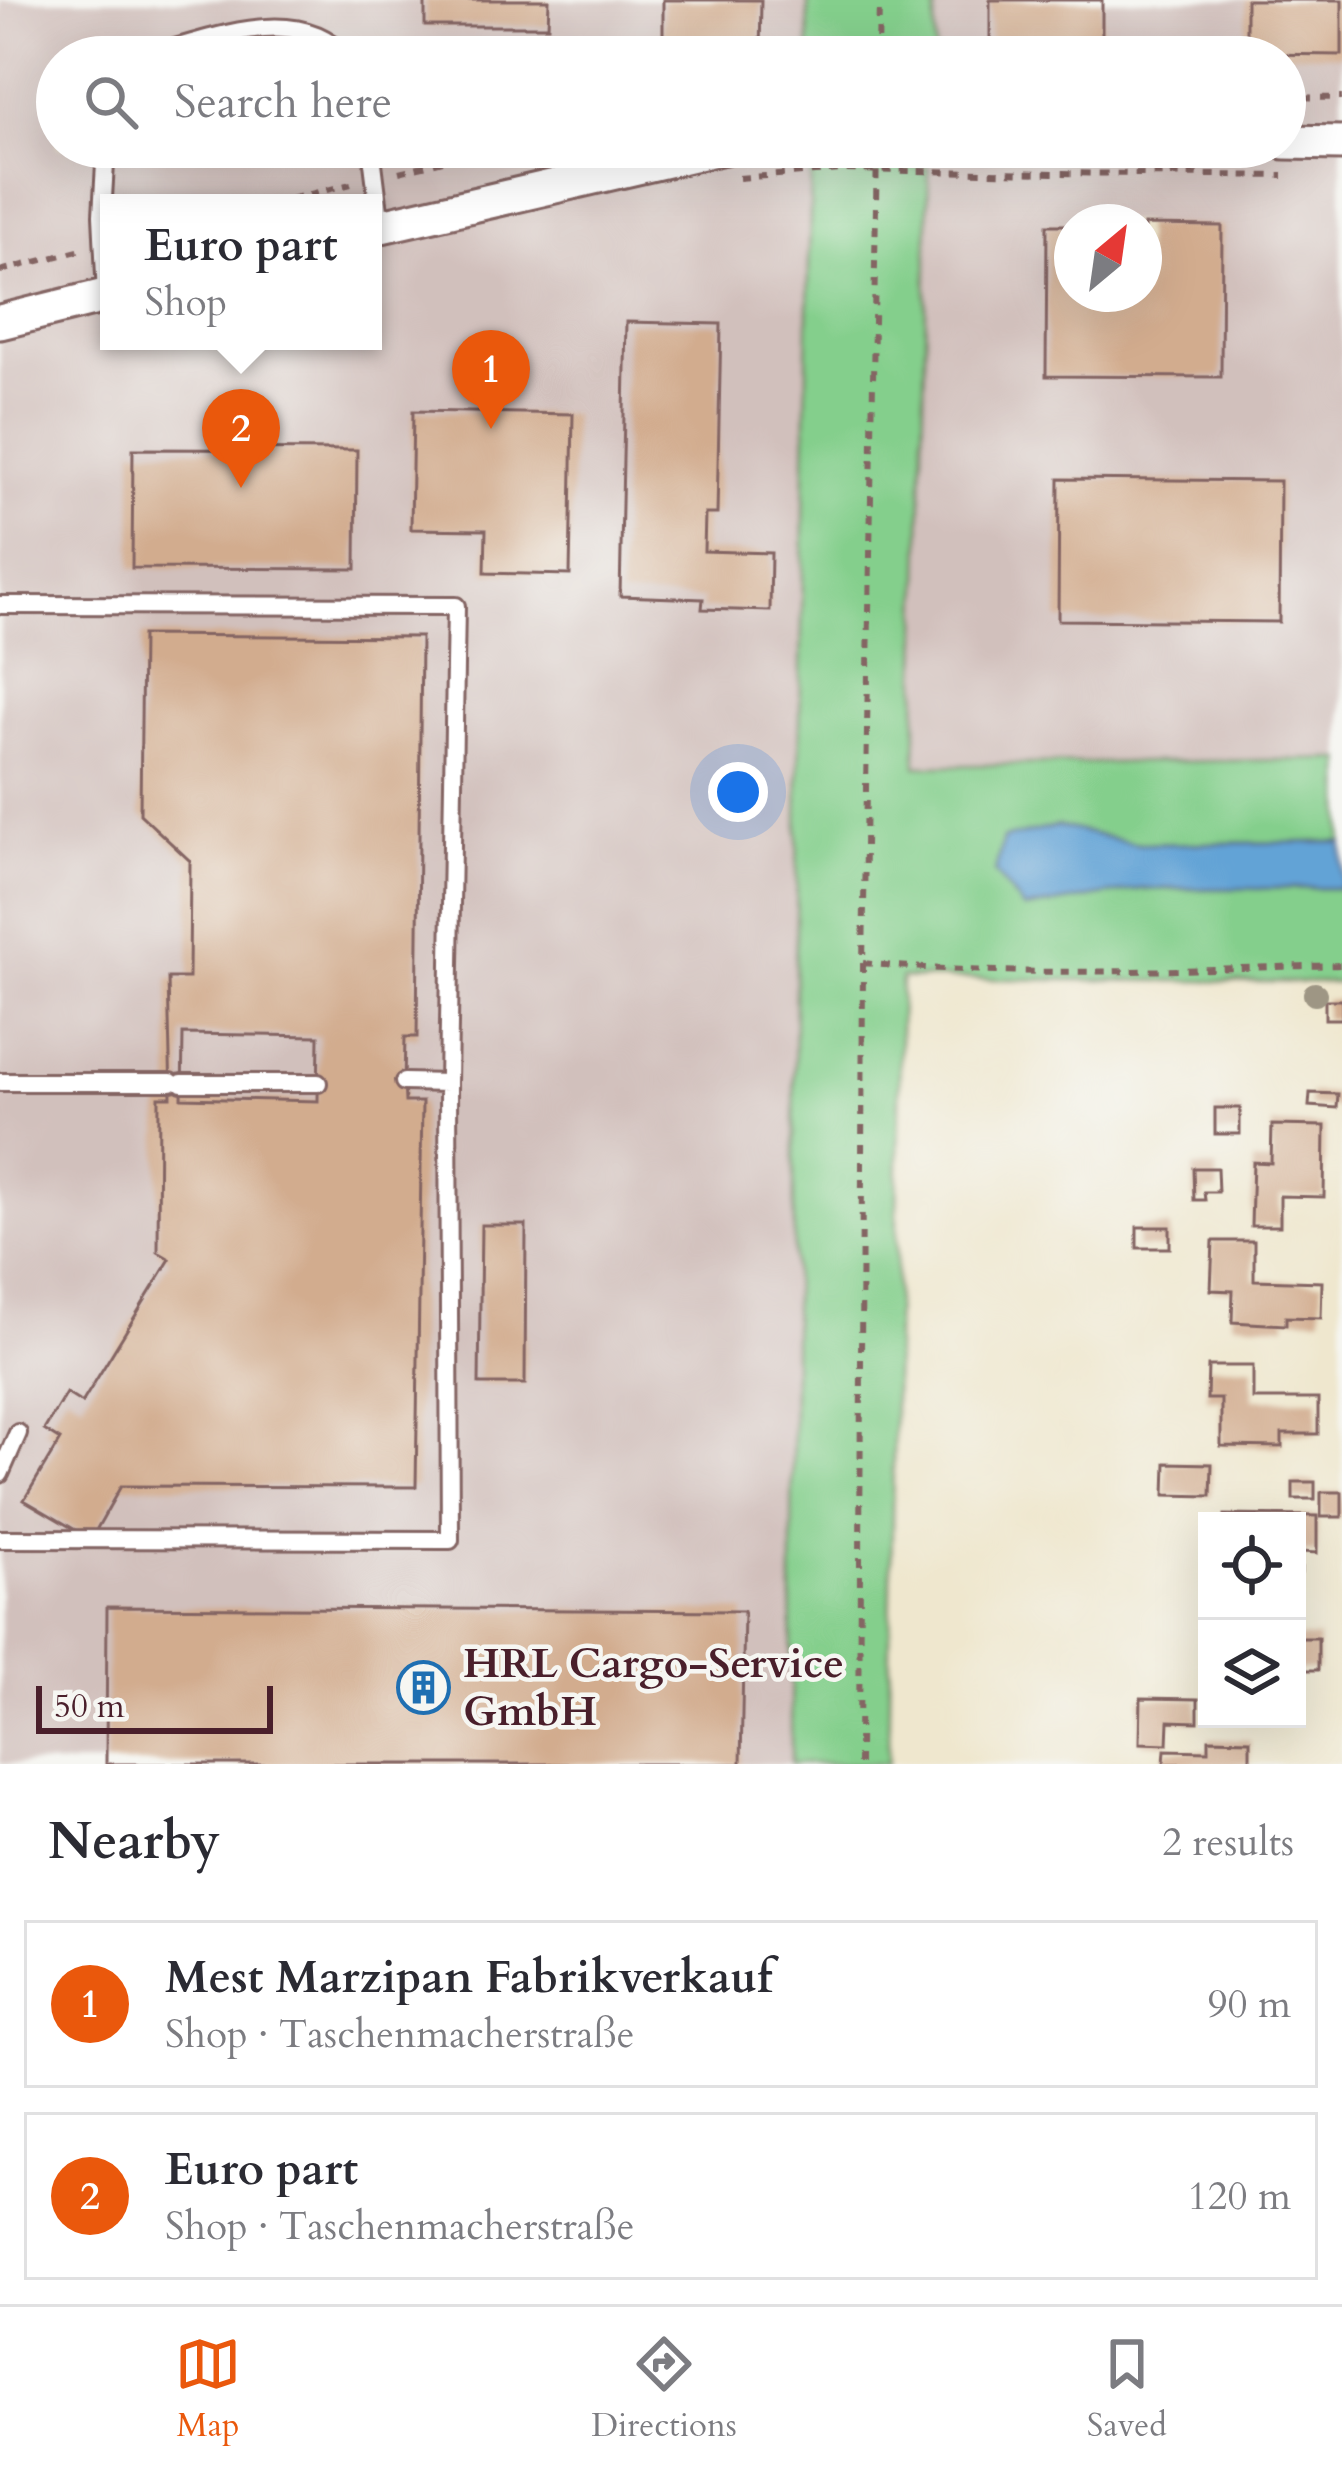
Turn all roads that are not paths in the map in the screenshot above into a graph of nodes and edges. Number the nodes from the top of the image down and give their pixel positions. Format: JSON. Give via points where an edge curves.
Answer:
{"nodes":[{"id":1,"x":224,"y":36,"type":"edge"},
{"id":2,"x":315,"y":36,"type":"edge"},
{"id":3,"x":1306,"y":142,"type":"edge"},
{"id":4,"x":1342,"y":142,"type":"edge"},
{"id":5,"x":703,"y":168,"type":"edge"},
{"id":6,"x":382,"y":227,"type":"edge"},
{"id":7,"x":100,"y":297,"type":"edge"},
{"id":8,"x":0,"y":322,"type":"edge"},
{"id":9,"x":0,"y":605,"type":"edge"},
{"id":10,"x":0,"y":1082,"type":"edge"},
{"id":11,"x":404,"y":1082,"type":"dead end"},
{"id":12,"x":318,"y":1083,"type":"dead end"},
{"id":13,"x":448,"y":1083,"type":"junction"},
{"id":14,"x":18,"y":1433,"type":"dead end"},
{"id":15,"x":0,"y":1474,"type":"edge"},
{"id":16,"x":0,"y":1539,"type":"edge"}],
"edges":[{"from":1,"to":2,"type":"lane","via":[[298,28]]},
{"from":3,"to":4,"type":"street"},
{"from":5,"to":6,"type":"street"},
{"from":7,"to":8,"type":"street"},
{"from":9,"to":13,"type":"lane","via":[[457,606]]},
{"from":10,"to":12,"type":"lane"},
{"from":11,"to":13,"type":"lane"},
{"from":13,"to":16,"type":"lane","via":[[450,1540]]},
{"from":14,"to":15,"type":"lane"}]}
